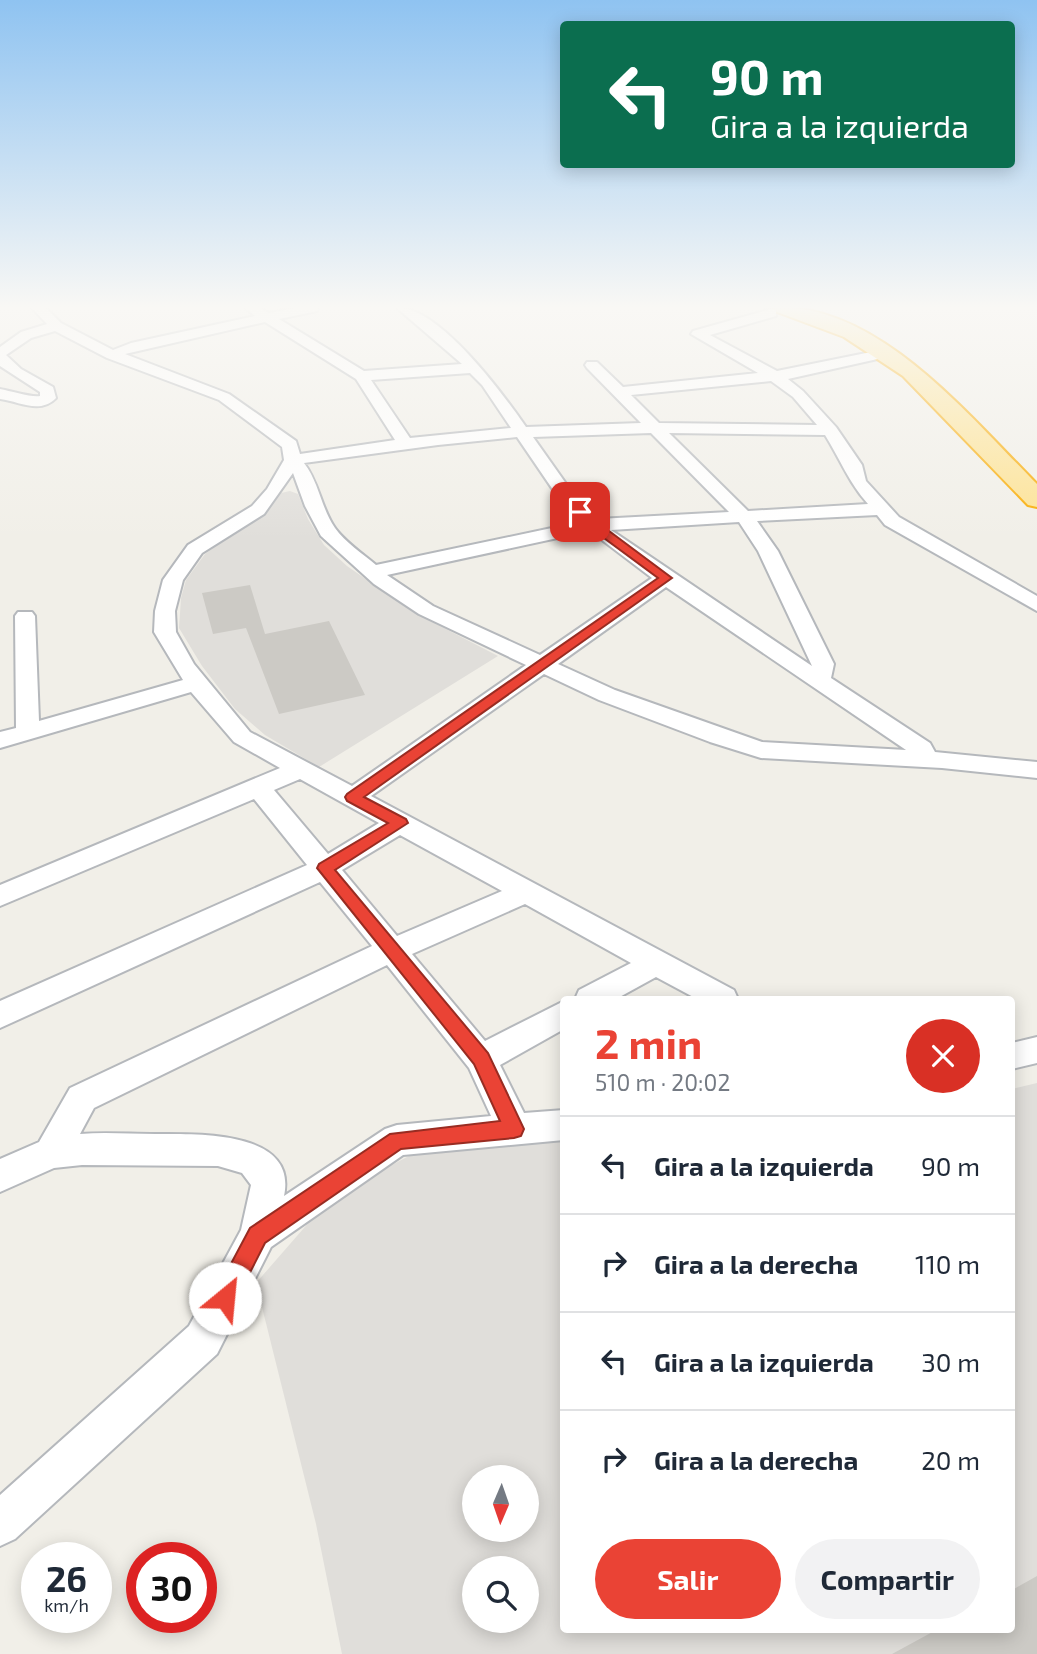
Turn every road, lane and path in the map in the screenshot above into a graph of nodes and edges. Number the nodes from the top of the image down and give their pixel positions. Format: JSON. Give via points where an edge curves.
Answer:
{"nodes":[{"id":1,"x":38,"y":385,"type":"edge"},
{"id":2,"x":192,"y":385,"type":"edge"},
{"id":3,"x":367,"y":385,"type":"edge"},
{"id":4,"x":487,"y":385,"type":"edge"},
{"id":5,"x":611,"y":385,"type":"edge"},
{"id":6,"x":686,"y":385,"type":"edge"},
{"id":7,"x":786,"y":385,"type":"edge"},
{"id":8,"x":925,"y":385,"type":"edge"},
{"id":9,"x":942,"y":385,"type":"edge"},
{"id":10,"x":619,"y":393,"type":"junction"},
{"id":11,"x":0,"y":394,"type":"edge"},
{"id":12,"x":652,"y":426,"type":"junction"},
{"id":13,"x":830,"y":430,"type":"junction"},
{"id":14,"x":523,"y":432,"type":"junction"},
{"id":15,"x":405,"y":444,"type":"junction"},
{"id":16,"x":292,"y":460,"type":"junction"},
{"id":17,"x":1037,"y":480,"type":"edge"},
{"id":18,"x":1037,"y":499,"type":"edge"},
{"id":19,"x":881,"y":509,"type":"junction"},
{"id":20,"x":745,"y":518,"type":"junction"},
{"id":21,"x":593,"y":524,"type":"junction"},
{"id":22,"x":372,"y":572,"type":"junction"},
{"id":23,"x":666,"y":578,"type":"junction"},
{"id":24,"x":1037,"y":605,"type":"edge"},
{"id":25,"x":24,"y":616,"type":"dead end"},
{"id":26,"x":541,"y":665,"type":"junction"},
{"id":27,"x":818,"y":681,"type":"junction"},
{"id":28,"x":197,"y":683,"type":"junction"},
{"id":29,"x":28,"y":732,"type":"junction"},
{"id":30,"x":0,"y":740,"type":"edge"},
{"id":31,"x":927,"y":760,"type":"junction"},
{"id":32,"x":301,"y":769,"type":"junction"},
{"id":33,"x":1037,"y":770,"type":"edge"},
{"id":34,"x":258,"y":787,"type":"junction"},
{"id":35,"x":353,"y":797,"type":"junction"},
{"id":36,"x":400,"y":823,"type":"junction"},
{"id":37,"x":325,"y":868,"type":"junction"},
{"id":38,"x":527,"y":892,"type":"junction"},
{"id":39,"x":0,"y":896,"type":"edge"},
{"id":40,"x":392,"y":950,"type":"junction"},
{"id":41,"x":656,"y":963,"type":"junction"},
{"id":42,"x":596,"y":996,"type":"edge"},
{"id":43,"x":717,"y":996,"type":"edge"},
{"id":44,"x":0,"y":1015,"type":"edge"},
{"id":45,"x":560,"y":1016,"type":"edge"},
{"id":46,"x":1037,"y":1050,"type":"edge"},
{"id":47,"x":1015,"y":1055,"type":"edge"},
{"id":48,"x":481,"y":1059,"type":"junction"},
{"id":49,"x":560,"y":1125,"type":"edge"},
{"id":50,"x":514,"y":1129,"type":"junction"},
{"id":51,"x":51,"y":1153,"type":"junction"},
{"id":52,"x":0,"y":1176,"type":"edge"},
{"id":53,"x":258,"y":1235,"type":"junction"},
{"id":54,"x":0,"y":1524,"type":"edge"}],
"edges":[{"from":1,"to":11,"type":"street","via":[[48,390],[48,398],[39,402]]},
{"from":2,"to":16,"type":"street","via":[[224,397],[290,445]]},
{"from":3,"to":15,"type":"street"},
{"from":4,"to":14,"type":"street"},
{"from":5,"to":10,"type":"street"},
{"from":6,"to":10,"type":"street"},
{"from":7,"to":13,"type":"street"},
{"from":8,"to":18,"type":"highway"},
{"from":9,"to":17,"type":"highway"},
{"from":10,"to":12,"type":"street"},
{"from":12,"to":13,"type":"street"},
{"from":12,"to":14,"type":"street"},
{"from":12,"to":20,"type":"street"},
{"from":13,"to":19,"type":"street","via":[[858,482]]},
{"from":14,"to":15,"type":"street"},
{"from":14,"to":21,"type":"street","via":[[568,499]]},
{"from":15,"to":16,"type":"street"},
{"from":16,"to":22,"type":"street","via":[[304,475],[328,532]]},
{"from":16,"to":28,"type":"street","via":[[258,510],[195,549],[173,580],[164,611],[165,632]]},
{"from":19,"to":20,"type":"street"},
{"from":19,"to":24,"type":"street","via":[[905,530]]},
{"from":20,"to":21,"type":"street"},
{"from":20,"to":27,"type":"street","via":[[768,551],[823,664]]},
{"from":21,"to":22,"type":"street"},
{"from":21,"to":23,"type":"street"},
{"from":22,"to":26,"type":"street","via":[[426,610]]},
{"from":23,"to":26,"type":"street"},
{"from":23,"to":27,"type":"street"},
{"from":25,"to":29,"type":"street"},
{"from":26,"to":31,"type":"street","via":[[607,695],[761,750]]},
{"from":26,"to":35,"type":"street"},
{"from":27,"to":31,"type":"street","via":[[921,749]]},
{"from":28,"to":29,"type":"street"},
{"from":28,"to":32,"type":"street","via":[[242,737]]},
{"from":29,"to":30,"type":"street"},
{"from":31,"to":33,"type":"street"},
{"from":32,"to":34,"type":"street"},
{"from":32,"to":35,"type":"street"},
{"from":34,"to":37,"type":"street"},
{"from":34,"to":39,"type":"street"},
{"from":35,"to":36,"type":"street"},
{"from":36,"to":37,"type":"street"},
{"from":36,"to":38,"type":"street"},
{"from":37,"to":40,"type":"street"},
{"from":37,"to":44,"type":"street"},
{"from":38,"to":40,"type":"street"},
{"from":38,"to":41,"type":"street"},
{"from":40,"to":48,"type":"street"},
{"from":40,"to":51,"type":"street","via":[[82,1098]]},
{"from":41,"to":42,"type":"street"},
{"from":41,"to":43,"type":"street"},
{"from":45,"to":48,"type":"street"},
{"from":46,"to":47,"type":"street"},
{"from":48,"to":50,"type":"street"},
{"from":49,"to":50,"type":"street"},
{"from":50,"to":53,"type":"street","via":[[397,1140]]},
{"from":51,"to":52,"type":"street"},
{"from":51,"to":53,"type":"street","via":[[218,1150],[254,1160],[270,1181]]},
{"from":53,"to":54,"type":"street","via":[[203,1340]]}]}
